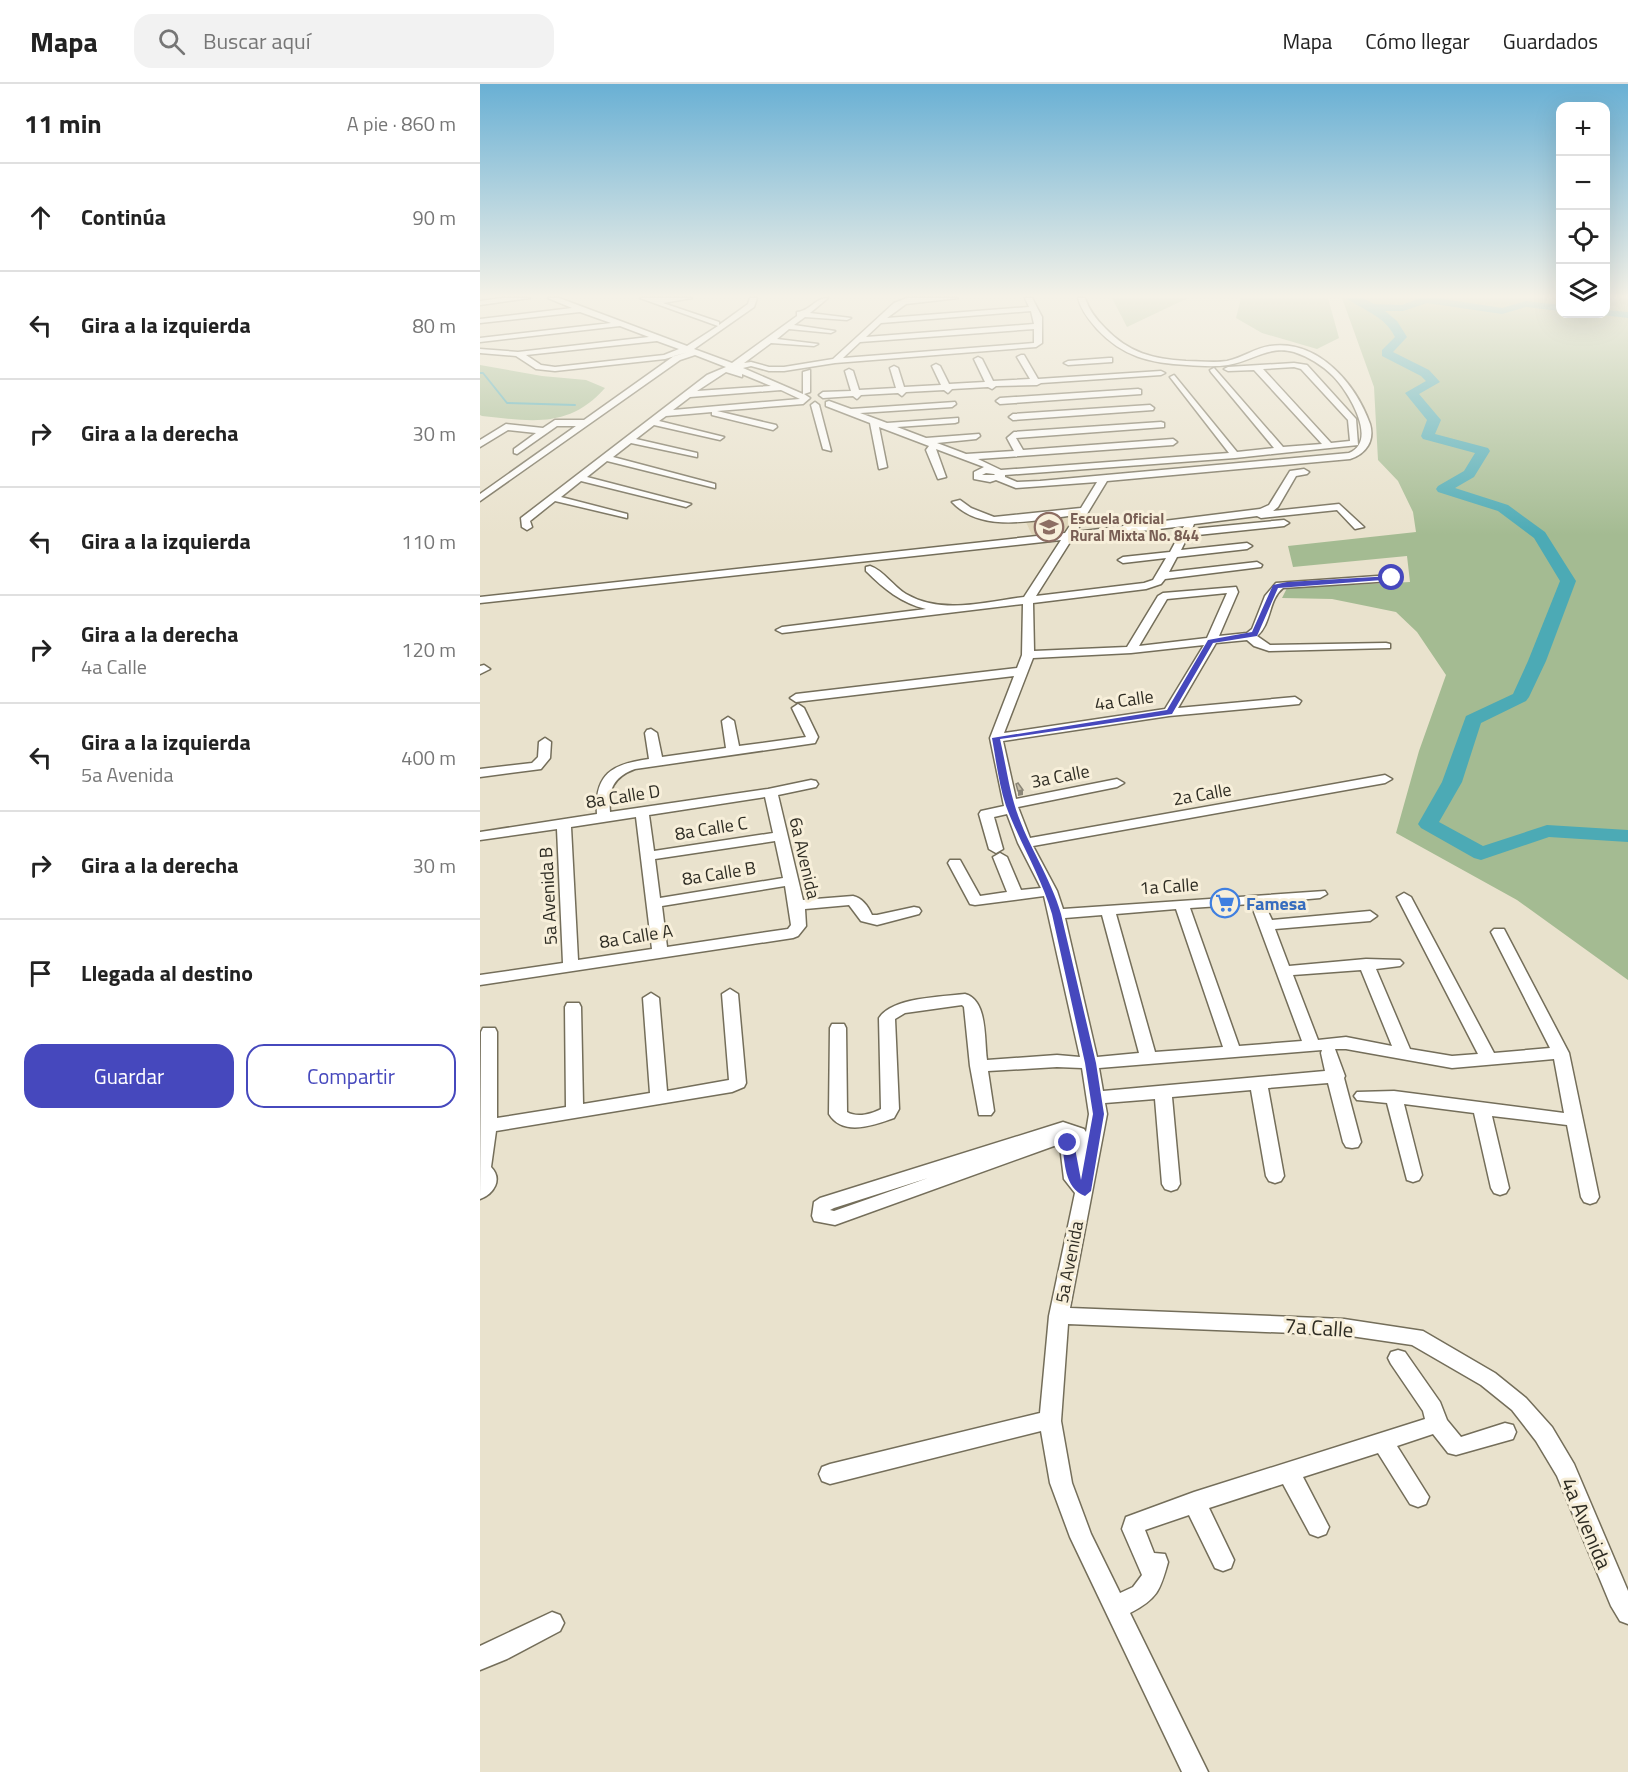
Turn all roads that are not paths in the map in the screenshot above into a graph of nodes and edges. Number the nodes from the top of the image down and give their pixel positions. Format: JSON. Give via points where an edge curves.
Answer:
{"nodes":[{"id":1,"x":1127,"y":376,"type":"edge"},
{"id":2,"x":650,"y":377,"type":"edge"},
{"id":3,"x":710,"y":377,"type":"dead end"},
{"id":4,"x":761,"y":377,"type":"edge"},
{"id":5,"x":767,"y":377,"type":"edge"},
{"id":6,"x":807,"y":377,"type":"edge"},
{"id":7,"x":851,"y":377,"type":"edge"},
{"id":8,"x":897,"y":377,"type":"edge"},
{"id":9,"x":941,"y":377,"type":"edge"},
{"id":10,"x":988,"y":377,"type":"edge"},
{"id":11,"x":1033,"y":377,"type":"edge"},
{"id":12,"x":1115,"y":377,"type":"edge"},
{"id":13,"x":1172,"y":377,"type":"edge"},
{"id":14,"x":1220,"y":377,"type":"edge"},
{"id":15,"x":1265,"y":377,"type":"edge"},
{"id":16,"x":1313,"y":377,"type":"edge"},
{"id":17,"x":1337,"y":377,"type":"edge"},
{"id":18,"x":1079,"y":379,"type":"joint"},
{"id":19,"x":1036,"y":382,"type":"junction"},
{"id":20,"x":992,"y":385,"type":"junction"},
{"id":21,"x":791,"y":386,"type":"junction"},
{"id":22,"x":782,"y":387,"type":"junction"},
{"id":23,"x":947,"y":388,"type":"junction"},
{"id":24,"x":901,"y":391,"type":"junction"},
{"id":25,"x":1138,"y":392,"type":"junction"},
{"id":26,"x":690,"y":394,"type":"junction"},
{"id":27,"x":856,"y":394,"type":"junction"},
{"id":28,"x":823,"y":395,"type":"junction"},
{"id":29,"x":807,"y":397,"type":"junction"},
{"id":30,"x":831,"y":401,"type":"junction"},
{"id":31,"x":1000,"y":401,"type":"dead end"},
{"id":32,"x":952,"y":404,"type":"dead end"},
{"id":33,"x":768,"y":405,"type":"junction"},
{"id":34,"x":815,"y":405,"type":"junction"},
{"id":35,"x":1150,"y":408,"type":"junction"},
{"id":36,"x":701,"y":410,"type":"junction"},
{"id":37,"x":848,"y":411,"type":"junction"},
{"id":38,"x":665,"y":413,"type":"junction"},
{"id":39,"x":1013,"y":417,"type":"dead end"},
{"id":40,"x":956,"y":420,"type":"dead end"},
{"id":41,"x":654,"y":422,"type":"junction"},
{"id":42,"x":874,"y":422,"type":"junction"},
{"id":43,"x":583,"y":424,"type":"junction"},
{"id":44,"x":1161,"y":424,"type":"junction"},
{"id":45,"x":885,"y":426,"type":"junction"},
{"id":46,"x":546,"y":430,"type":"junction"},
{"id":47,"x":976,"y":436,"type":"dead end"},
{"id":48,"x":720,"y":437,"type":"dead end"},
{"id":49,"x":630,"y":440,"type":"junction"},
{"id":50,"x":922,"y":441,"type":"junction"},
{"id":51,"x":1173,"y":442,"type":"junction"},
{"id":52,"x":480,"y":444,"type":"edge"},
{"id":53,"x":934,"y":446,"type":"junction"},
{"id":54,"x":1329,"y":446,"type":"junction"},
{"id":55,"x":828,"y":449,"type":"dead end"},
{"id":56,"x":517,"y":451,"type":"dead end"},
{"id":57,"x":1281,"y":451,"type":"junction"},
{"id":58,"x":1020,"y":453,"type":"junction"},
{"id":59,"x":694,"y":455,"type":"dead end"},
{"id":60,"x":1235,"y":456,"type":"junction"},
{"id":61,"x":963,"y":457,"type":"junction"},
{"id":62,"x":607,"y":458,"type":"junction"},
{"id":63,"x":1186,"y":460,"type":"junction"},
{"id":64,"x":882,"y":467,"type":"dead end"},
{"id":65,"x":1304,"y":472,"type":"dead end"},
{"id":66,"x":997,"y":475,"type":"junction"},
{"id":67,"x":942,"y":477,"type":"dead end"},
{"id":68,"x":580,"y":478,"type":"junction"},
{"id":69,"x":1101,"y":479,"type":"junction"},
{"id":70,"x":711,"y":486,"type":"dead end"},
{"id":71,"x":480,"y":498,"type":"edge"},
{"id":72,"x":553,"y":498,"type":"junction"},
{"id":73,"x":957,"y":502,"type":"dead end"},
{"id":74,"x":686,"y":504,"type":"dead end"},
{"id":75,"x":1085,"y":511,"type":"junction"},
{"id":76,"x":1231,"y":515,"type":"junction"},
{"id":77,"x":622,"y":516,"type":"dead end"},
{"id":78,"x":1191,"y":521,"type":"junction"},
{"id":79,"x":1284,"y":523,"type":"dead end"},
{"id":80,"x":527,"y":527,"type":"dead end"},
{"id":81,"x":1359,"y":527,"type":"dead end"},
{"id":82,"x":1184,"y":533,"type":"junction"},
{"id":83,"x":1071,"y":535,"type":"junction"},
{"id":84,"x":1246,"y":546,"type":"dead end"},
{"id":85,"x":1172,"y":555,"type":"junction"},
{"id":86,"x":1124,"y":560,"type":"dead end"},
{"id":87,"x":1257,"y":565,"type":"dead end"},
{"id":88,"x":870,"y":568,"type":"dead end"},
{"id":89,"x":1162,"y":576,"type":"junction"},
{"id":90,"x":1392,"y":578,"type":"dead end"},
{"id":91,"x":480,"y":600,"type":"edge"},
{"id":92,"x":1028,"y":601,"type":"junction"},
{"id":93,"x":782,"y":630,"type":"dead end"},
{"id":94,"x":1250,"y":636,"type":"junction"},
{"id":95,"x":1211,"y":642,"type":"junction"},
{"id":96,"x":1386,"y":646,"type":"dead end"},
{"id":97,"x":1131,"y":650,"type":"junction"},
{"id":98,"x":1025,"y":663,"type":"junction"},
{"id":99,"x":1295,"y":701,"type":"dead end"},
{"id":100,"x":1169,"y":712,"type":"junction"},
{"id":101,"x":728,"y":721,"type":"dead end"},
{"id":102,"x":651,"y":733,"type":"dead end"},
{"id":103,"x":996,"y":738,"type":"junction"},
{"id":104,"x":545,"y":742,"type":"dead end"},
{"id":105,"x":733,"y":750,"type":"junction"},
{"id":106,"x":656,"y":762,"type":"junction"},
{"id":107,"x":480,"y":773,"type":"edge"},
{"id":108,"x":1384,"y":779,"type":"dead end"},
{"id":109,"x":1117,"y":783,"type":"dead end"},
{"id":110,"x":811,"y":784,"type":"dead end"},
{"id":111,"x":770,"y":794,"type":"junction"},
{"id":112,"x":1011,"y":806,"type":"junction"},
{"id":113,"x":642,"y":811,"type":"junction"},
{"id":114,"x":604,"y":817,"type":"junction"},
{"id":115,"x":564,"y":823,"type":"junction"},
{"id":116,"x":480,"y":836,"type":"edge"},
{"id":117,"x":780,"y":836,"type":"junction"},
{"id":118,"x":1025,"y":843,"type":"junction"},
{"id":119,"x":648,"y":856,"type":"junction"},
{"id":120,"x":955,"y":863,"type":"dead end"},
{"id":121,"x":790,"y":881,"type":"junction"},
{"id":122,"x":1050,"y":891,"type":"junction"},
{"id":123,"x":1320,"y":894,"type":"dead end"},
{"id":124,"x":1016,"y":896,"type":"junction"},
{"id":125,"x":1404,"y":897,"type":"dead end"},
{"id":126,"x":654,"y":903,"type":"junction"},
{"id":127,"x":797,"y":904,"type":"junction"},
{"id":128,"x":1258,"y":904,"type":"dead end"},
{"id":129,"x":1183,"y":909,"type":"dead end"},
{"id":130,"x":914,"y":911,"type":"dead end"},
{"id":131,"x":1057,"y":914,"type":"junction"},
{"id":132,"x":1109,"y":915,"type":"dead end"},
{"id":133,"x":1370,"y":916,"type":"dead end"},
{"id":134,"x":1267,"y":925,"type":"junction"},
{"id":135,"x":798,"y":930,"type":"joint"},
{"id":136,"x":1499,"y":932,"type":"dead end"},
{"id":137,"x":660,"y":952,"type":"junction"},
{"id":138,"x":1395,"y":963,"type":"dead end"},
{"id":139,"x":1366,"y":964,"type":"junction"},
{"id":140,"x":570,"y":966,"type":"junction"},
{"id":141,"x":1284,"y":971,"type":"junction"},
{"id":142,"x":480,"y":980,"type":"edge"},
{"id":143,"x":730,"y":994,"type":"dead end"},
{"id":144,"x":651,"y":998,"type":"dead end"},
{"id":145,"x":573,"y":1007,"type":"dead end"},
{"id":146,"x":838,"y":1028,"type":"dead end"},
{"id":147,"x":489,"y":1032,"type":"dead end"},
{"id":148,"x":1312,"y":1045,"type":"junction"},
{"id":149,"x":1233,"y":1052,"type":"junction"},
{"id":150,"x":1329,"y":1053,"type":"dead end"},
{"id":151,"x":1561,"y":1053,"type":"junction"},
{"id":152,"x":1404,"y":1054,"type":"junction"},
{"id":153,"x":1149,"y":1059,"type":"junction"},
{"id":154,"x":1489,"y":1059,"type":"junction"},
{"id":155,"x":978,"y":1066,"type":"junction"},
{"id":156,"x":1086,"y":1067,"type":"junction"},
{"id":157,"x":1336,"y":1076,"type":"junction"},
{"id":158,"x":1258,"y":1082,"type":"junction"},
{"id":159,"x":1163,"y":1092,"type":"junction"},
{"id":160,"x":1363,"y":1096,"type":"dead end"},
{"id":161,"x":659,"y":1097,"type":"junction"},
{"id":162,"x":1394,"y":1097,"type":"junction"},
{"id":163,"x":1097,"y":1098,"type":"junction"},
{"id":164,"x":575,"y":1110,"type":"junction"},
{"id":165,"x":1482,"y":1110,"type":"junction"},
{"id":166,"x":985,"y":1111,"type":"dead end"},
{"id":167,"x":1574,"y":1120,"type":"junction"},
{"id":168,"x":488,"y":1126,"type":"junction"},
{"id":169,"x":1352,"y":1142,"type":"dead end"},
{"id":170,"x":481,"y":1169,"type":"edge"},
{"id":171,"x":1413,"y":1174,"type":"dead end"},
{"id":172,"x":1275,"y":1176,"type":"dead end"},
{"id":173,"x":1172,"y":1185,"type":"dead end"},
{"id":174,"x":1500,"y":1188,"type":"dead end"},
{"id":175,"x":1085,"y":1191,"type":"junction"},
{"id":176,"x":480,"y":1192,"type":"edge"},
{"id":177,"x":1590,"y":1197,"type":"dead end"},
{"id":178,"x":1059,"y":1316,"type":"junction"},
{"id":179,"x":1398,"y":1358,"type":"dead end"},
{"id":180,"x":1050,"y":1421,"type":"junction"},
{"id":181,"x":1437,"y":1424,"type":"junction"},
{"id":182,"x":1505,"y":1432,"type":"dead end"},
{"id":183,"x":1544,"y":1434,"type":"joint"},
{"id":184,"x":1382,"y":1441,"type":"junction"},
{"id":185,"x":1287,"y":1471,"type":"junction"},
{"id":186,"x":830,"y":1474,"type":"dead end"},
{"id":187,"x":1418,"y":1497,"type":"dead end"},
{"id":188,"x":1194,"y":1502,"type":"junction"},
{"id":189,"x":1318,"y":1527,"type":"dead end"},
{"id":190,"x":1223,"y":1560,"type":"dead end"},
{"id":191,"x":1116,"y":1608,"type":"junction"},
{"id":192,"x":1628,"y":1613,"type":"edge"},
{"id":193,"x":552,"y":1623,"type":"dead end"},
{"id":194,"x":480,"y":1658,"type":"edge"},
{"id":195,"x":1195,"y":1772,"type":"edge"}],
"edges":[{"from":1,"to":25,"type":"street"},
{"from":2,"to":43,"type":"street"},
{"from":3,"to":26,"type":"street"},
{"from":4,"to":22,"type":"street"},
{"from":5,"to":21,"type":"street"},
{"from":6,"to":29,"type":"street"},
{"from":7,"to":27,"type":"street"},
{"from":8,"to":24,"type":"street"},
{"from":9,"to":23,"type":"street"},
{"from":10,"to":20,"type":"street"},
{"from":11,"to":19,"type":"street"},
{"from":12,"to":18,"type":"street"},
{"from":13,"to":60,"type":"street"},
{"from":14,"to":57,"type":"street"},
{"from":15,"to":54,"type":"street"},
{"from":16,"to":54,"type":"street","via":[[1352,419],[1355,443]]},
{"from":17,"to":69,"type":"street","via":[[1345,384],[1366,428],[1366,443],[1361,452]]},
{"from":18,"to":19,"type":"street"},
{"from":19,"to":20,"type":"street"},
{"from":20,"to":23,"type":"street"},
{"from":21,"to":22,"type":"street"},
{"from":21,"to":29,"type":"street"},
{"from":22,"to":26,"type":"street"},
{"from":22,"to":29,"type":"street"},
{"from":23,"to":24,"type":"street"},
{"from":24,"to":27,"type":"street"},
{"from":25,"to":31,"type":"street"},
{"from":25,"to":35,"type":"street"},
{"from":26,"to":38,"type":"street"},
{"from":27,"to":28,"type":"street"},
{"from":27,"to":30,"type":"street"},
{"from":28,"to":29,"type":"street"},
{"from":28,"to":30,"type":"street"},
{"from":29,"to":33,"type":"street"},
{"from":29,"to":34,"type":"street"},
{"from":30,"to":34,"type":"street"},
{"from":30,"to":37,"type":"street"},
{"from":32,"to":37,"type":"street"},
{"from":33,"to":36,"type":"street"},
{"from":33,"to":36,"type":"street","via":[[774,430]]},
{"from":34,"to":55,"type":"street"},
{"from":35,"to":39,"type":"street"},
{"from":35,"to":44,"type":"street"},
{"from":36,"to":38,"type":"street"},
{"from":37,"to":42,"type":"street"},
{"from":38,"to":41,"type":"street"},
{"from":40,"to":45,"type":"street"},
{"from":41,"to":48,"type":"street"},
{"from":41,"to":49,"type":"street"},
{"from":42,"to":45,"type":"street"},
{"from":42,"to":64,"type":"street"},
{"from":43,"to":46,"type":"street","via":[[555,423]]},
{"from":43,"to":71,"type":"street"},
{"from":44,"to":51,"type":"street"},
{"from":44,"to":58,"type":"street","via":[[1014,435],[1011,438]]},
{"from":45,"to":50,"type":"street"},
{"from":46,"to":52,"type":"street","via":[[506,427]]},
{"from":46,"to":56,"type":"street"},
{"from":47,"to":50,"type":"street"},
{"from":49,"to":59,"type":"street"},
{"from":49,"to":62,"type":"street"},
{"from":50,"to":53,"type":"street"},
{"from":51,"to":58,"type":"street"},
{"from":51,"to":63,"type":"street"},
{"from":53,"to":61,"type":"street"},
{"from":53,"to":67,"type":"street"},
{"from":54,"to":57,"type":"street"},
{"from":57,"to":60,"type":"street"},
{"from":58,"to":61,"type":"street"},
{"from":60,"to":63,"type":"street"},
{"from":61,"to":66,"type":"street"},
{"from":62,"to":68,"type":"street"},
{"from":62,"to":70,"type":"street"},
{"from":63,"to":66,"type":"street"},
{"from":65,"to":76,"type":"street","via":[[1293,473],[1273,507]]},
{"from":66,"to":69,"type":"street","via":[[1008,486]]},
{"from":68,"to":72,"type":"street"},
{"from":68,"to":74,"type":"street"},
{"from":69,"to":75,"type":"street"},
{"from":72,"to":77,"type":"street"},
{"from":72,"to":80,"type":"street","via":[[525,520]]},
{"from":73,"to":75,"type":"street","via":[[993,520]]},
{"from":75,"to":83,"type":"street"},
{"from":76,"to":78,"type":"street"},
{"from":76,"to":81,"type":"street","via":[[1339,507]]},
{"from":78,"to":82,"type":"street"},
{"from":78,"to":83,"type":"street"},
{"from":79,"to":82,"type":"street"},
{"from":82,"to":85,"type":"street"},
{"from":83,"to":91,"type":"street"},
{"from":83,"to":92,"type":"street"},
{"from":84,"to":85,"type":"street"},
{"from":85,"to":86,"type":"street"},
{"from":85,"to":89,"type":"street"},
{"from":87,"to":89,"type":"street"},
{"from":88,"to":92,"type":"street","via":[[894,594],[922,605],[947,608]]},
{"from":89,"to":92,"type":"street","via":[[1146,586]]},
{"from":90,"to":94,"type":"street","via":[[1280,585],[1274,590],[1257,631]]},
{"from":92,"to":93,"type":"street"},
{"from":92,"to":98,"type":"street"},
{"from":94,"to":95,"type":"street"},
{"from":94,"to":96,"type":"street","via":[[1269,648]]},
{"from":95,"to":97,"type":"street"},
{"from":95,"to":97,"type":"street","via":[[1232,590],[1163,596]]},
{"from":95,"to":100,"type":"street"},
{"from":97,"to":98,"type":"street"},
{"from":98,"to":103,"type":"street"},
{"from":98,"to":105,"type":"street","via":[[797,703],[811,740]]},
{"from":99,"to":100,"type":"street","name":"4a Calle"},
{"from":100,"to":103,"type":"street","name":"4a Calle"},
{"from":101,"to":105,"type":"street"},
{"from":102,"to":106,"type":"street"},
{"from":103,"to":112,"type":"street","name":"5a Avenida"},
{"from":104,"to":107,"type":"street","via":[[544,758],[536,766]]},
{"from":105,"to":106,"type":"street"},
{"from":106,"to":114,"type":"street","via":[[620,769],[610,778],[602,793]]},
{"from":108,"to":118,"type":"street","name":"2a Calle"},
{"from":109,"to":112,"type":"street","name":"3a Calle"},
{"from":110,"to":111,"type":"street","name":"8a Calle D"},
{"from":111,"to":113,"type":"street","name":"8a Calle D"},
{"from":111,"to":117,"type":"street","name":"6a Avenida"},
{"from":112,"to":118,"type":"street","name":"5a Avenida"},
{"from":112,"to":124,"type":"street","name":"3a Calle","via":[[986,814]]},
{"from":113,"to":114,"type":"street","name":"8a Calle D"},
{"from":113,"to":119,"type":"street"},
{"from":114,"to":115,"type":"street","name":"8a Calle D"},
{"from":115,"to":116,"type":"street","name":"8a Calle D"},
{"from":115,"to":140,"type":"street","name":"5a Avenida B"},
{"from":117,"to":119,"type":"street","name":"8a Calle C"},
{"from":117,"to":121,"type":"street","name":"6a Avenida"},
{"from":118,"to":122,"type":"street","name":"5a Avenida"},
{"from":119,"to":126,"type":"street"},
{"from":120,"to":124,"type":"street","via":[[975,901]]},
{"from":121,"to":126,"type":"street","name":"8a Calle B"},
{"from":121,"to":127,"type":"street","name":"6a Avenida"},
{"from":122,"to":124,"type":"street"},
{"from":122,"to":131,"type":"street","name":"5a Avenida"},
{"from":123,"to":131,"type":"street","name":"1a Calle"},
{"from":125,"to":154,"type":"street"},
{"from":126,"to":137,"type":"street"},
{"from":127,"to":130,"type":"street","via":[[853,900],[866,918],[877,920]]},
{"from":127,"to":135,"type":"street","name":"6a Avenida"},
{"from":128,"to":134,"type":"street"},
{"from":129,"to":149,"type":"street"},
{"from":131,"to":156,"type":"street","name":"5a Avenida"},
{"from":132,"to":153,"type":"street"},
{"from":133,"to":134,"type":"street"},
{"from":134,"to":141,"type":"street"},
{"from":135,"to":137,"type":"street","name":"8a Calle A"},
{"from":136,"to":151,"type":"street"},
{"from":137,"to":140,"type":"street","name":"8a Calle A"},
{"from":138,"to":139,"type":"street"},
{"from":139,"to":141,"type":"street"},
{"from":139,"to":152,"type":"street"},
{"from":140,"to":142,"type":"street","name":"8a Calle A"},
{"from":141,"to":148,"type":"street"},
{"from":143,"to":161,"type":"street","via":[[738,1083]]},
{"from":144,"to":161,"type":"street"},
{"from":145,"to":164,"type":"street"},
{"from":146,"to":155,"type":"street","via":[[838,1114],[845,1121],[888,1114],[886,1030],[887,1018],[894,1011],[954,999],[969,1002]]},
{"from":147,"to":168,"type":"street"},
{"from":148,"to":149,"type":"street"},
{"from":148,"to":152,"type":"street","via":[[1346,1043]]},
{"from":149,"to":153,"type":"street"},
{"from":150,"to":157,"type":"street"},
{"from":151,"to":154,"type":"street"},
{"from":151,"to":167,"type":"street"},
{"from":152,"to":154,"type":"street","via":[[1452,1062]]},
{"from":153,"to":156,"type":"street"},
{"from":155,"to":156,"type":"street","via":[[1057,1061]]},
{"from":155,"to":166,"type":"street"},
{"from":156,"to":163,"type":"street","name":"5a Avenida"},
{"from":157,"to":158,"type":"street"},
{"from":157,"to":169,"type":"street"},
{"from":158,"to":159,"type":"street"},
{"from":158,"to":172,"type":"street"},
{"from":159,"to":163,"type":"street"},
{"from":159,"to":173,"type":"street"},
{"from":160,"to":162,"type":"street"},
{"from":161,"to":164,"type":"street"},
{"from":162,"to":165,"type":"street"},
{"from":162,"to":171,"type":"street"},
{"from":163,"to":175,"type":"street","name":"5a Avenida","via":[[1098,1114]]},
{"from":164,"to":168,"type":"street"},
{"from":165,"to":167,"type":"street"},
{"from":165,"to":174,"type":"street"},
{"from":167,"to":177,"type":"street"},
{"from":168,"to":170,"type":"street"},
{"from":170,"to":176,"type":"street","via":[[489,1177]]},
{"from":175,"to":175,"type":"street","via":[[1073,1179],[1068,1143],[1053,1140],[835,1218],[825,1218],[820,1211],[827,1203],[1064,1128],[1078,1132],[1079,1176]]},
{"from":175,"to":178,"type":"street","name":"5a Avenida"},
{"from":178,"to":180,"type":"street","name":"5a Avenida"},
{"from":178,"to":183,"type":"street","name":"7a Calle","via":[[1344,1327],[1416,1337],[1488,1379],[1519,1404]]},
{"from":179,"to":181,"type":"street","via":[[1433,1408]]},
{"from":180,"to":186,"type":"street"},
{"from":180,"to":191,"type":"street","name":"5a Avenida","via":[[1061,1483],[1081,1537]]},
{"from":181,"to":182,"type":"street","via":[[1449,1441],[1461,1446]]},
{"from":181,"to":184,"type":"street"},
{"from":183,"to":192,"type":"street","name":"4a Avenida","via":[[1566,1471]]},
{"from":184,"to":185,"type":"street"},
{"from":184,"to":187,"type":"street"},
{"from":185,"to":188,"type":"street"},
{"from":185,"to":189,"type":"street"},
{"from":188,"to":190,"type":"street"},
{"from":188,"to":191,"type":"street","via":[[1134,1524],[1153,1571],[1150,1585],[1141,1595]]},
{"from":191,"to":195,"type":"street","name":"5a Avenida"},
{"from":193,"to":194,"type":"street"}]}
